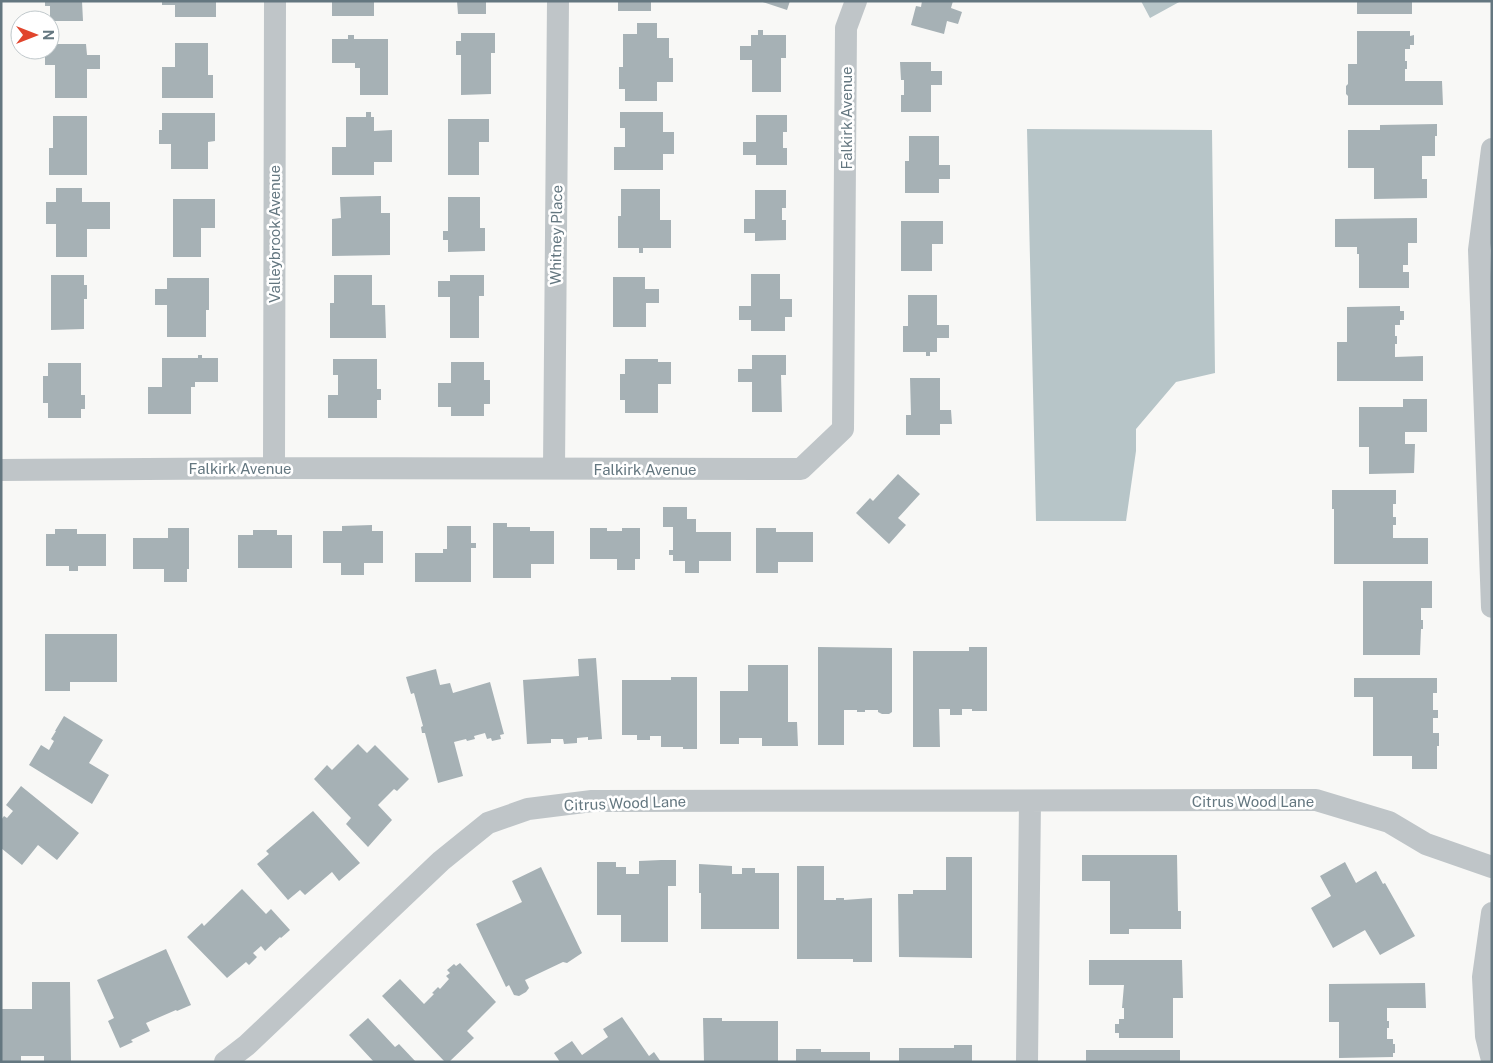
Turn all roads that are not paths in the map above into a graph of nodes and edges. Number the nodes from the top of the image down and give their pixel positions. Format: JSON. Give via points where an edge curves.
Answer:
{"nodes":[{"id":1,"x":275,"y":1,"type":"edge"},
{"id":2,"x":558,"y":1,"type":"edge"},
{"id":3,"x":856,"y":1,"type":"edge"},
{"id":4,"x":1492,"y":150,"type":"edge"},
{"id":5,"x":274,"y":468,"type":"junction"},
{"id":6,"x":554,"y":468,"type":"junction"},
{"id":7,"x":1,"y":470,"type":"edge"},
{"id":8,"x":1491,"y":522,"type":"edge"},
{"id":9,"x":1492,"y":607,"type":"edge"},
{"id":10,"x":1030,"y":801,"type":"junction"},
{"id":11,"x":1492,"y":868,"type":"edge"},
{"id":12,"x":1492,"y":913,"type":"edge"},
{"id":13,"x":1492,"y":1060,"type":"edge"},
{"id":14,"x":225,"y":1062,"type":"edge"},
{"id":15,"x":1027,"y":1062,"type":"edge"}],
"edges":[{"from":1,"to":5,"type":"street","name":"Valleybrook Avenue"},
{"from":2,"to":6,"type":"street","name":"Whitney Place"},
{"from":3,"to":6,"type":"street","name":"Falkirk Avenue","via":[[846,28],[843,429],[801,469]]},
{"from":4,"to":8,"type":"street","via":[[1479,250]]},
{"from":5,"to":6,"type":"street","name":"Falkirk Avenue"},
{"from":5,"to":7,"type":"street","name":"Falkirk Avenue"},
{"from":8,"to":9,"type":"street"},
{"from":10,"to":11,"type":"street","name":"Citrus Wood Lane","via":[[1316,800],[1389,822],[1426,844]]},
{"from":10,"to":14,"type":"street","name":"Citrus Wood Lane","via":[[592,801],[528,808],[488,823],[441,861],[247,1045]]},
{"from":10,"to":15,"type":"street"},
{"from":12,"to":13,"type":"street","via":[[1482,977],[1486,1036]]}]}
